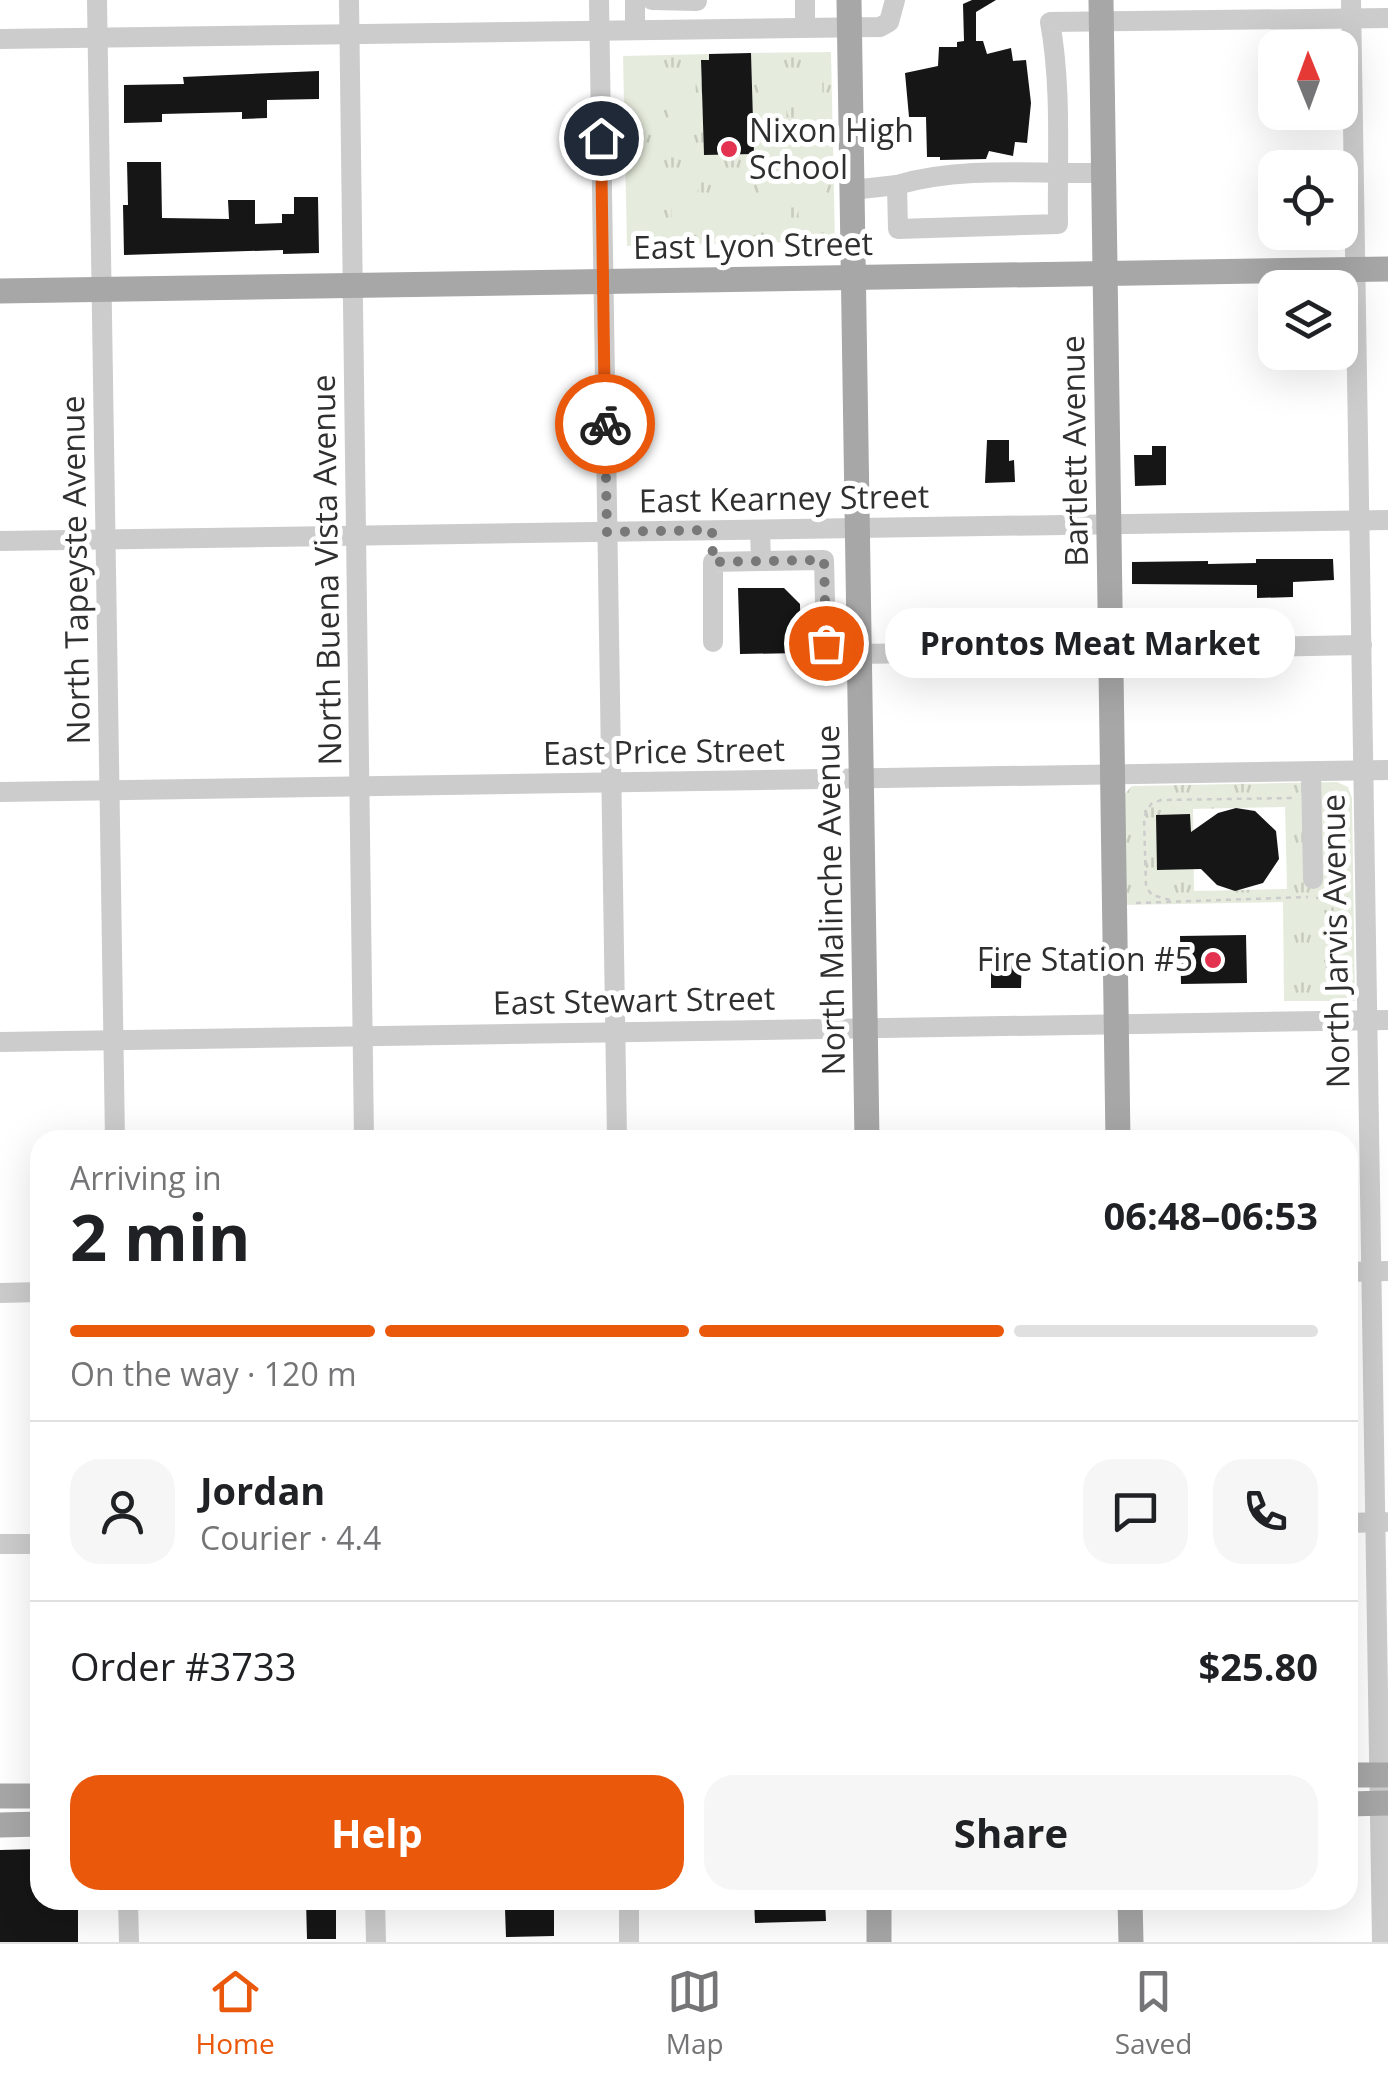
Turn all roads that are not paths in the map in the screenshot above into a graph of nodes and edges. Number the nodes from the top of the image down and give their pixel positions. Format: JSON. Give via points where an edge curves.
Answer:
{"nodes":[{"id":1,"x":97,"y":0,"type":"edge"},
{"id":2,"x":349,"y":0,"type":"edge"},
{"id":3,"x":599,"y":0,"type":"edge"},
{"id":4,"x":608,"y":0,"type":"edge"},
{"id":5,"x":634,"y":0,"type":"edge"},
{"id":6,"x":652,"y":0,"type":"edge"},
{"id":7,"x":697,"y":0,"type":"edge"},
{"id":8,"x":805,"y":0,"type":"edge"},
{"id":9,"x":848,"y":0,"type":"edge"},
{"id":10,"x":895,"y":0,"type":"edge"},
{"id":11,"x":1351,"y":9,"type":"edge"},
{"id":12,"x":1102,"y":11,"type":"edge"},
{"id":13,"x":1388,"y":18,"type":"edge"},
{"id":14,"x":805,"y":27,"type":"junction"},
{"id":15,"x":698,"y":28,"type":"junction"},
{"id":16,"x":849,"y":28,"type":"junction"},
{"id":17,"x":600,"y":30,"type":"junction"},
{"id":18,"x":635,"y":30,"type":"junction"},
{"id":19,"x":348,"y":34,"type":"junction"},
{"id":20,"x":98,"y":38,"type":"junction"},
{"id":21,"x":0,"y":39,"type":"edge"},
{"id":22,"x":1103,"y":173,"type":"junction"},
{"id":23,"x":1057,"y":174,"type":"junction"},
{"id":24,"x":897,"y":185,"type":"junction"},
{"id":25,"x":852,"y":190,"type":"junction"},
{"id":26,"x":1355,"y":269,"type":"junction"},
{"id":27,"x":1388,"y":269,"type":"edge"},
{"id":28,"x":1104,"y":273,"type":"junction"},
{"id":29,"x":854,"y":277,"type":"junction"},
{"id":30,"x":603,"y":281,"type":"junction"},
{"id":31,"x":352,"y":285,"type":"junction"},
{"id":32,"x":101,"y":289,"type":"junction"},
{"id":33,"x":0,"y":290,"type":"edge"},
{"id":34,"x":1360,"y":520,"type":"junction"},
{"id":35,"x":1388,"y":520,"type":"edge"},
{"id":36,"x":1109,"y":524,"type":"junction"},
{"id":37,"x":858,"y":528,"type":"junction"},
{"id":38,"x":712,"y":530,"type":"junction"},
{"id":39,"x":760,"y":530,"type":"junction"},
{"id":40,"x":607,"y":532,"type":"junction"},
{"id":41,"x":356,"y":536,"type":"junction"},
{"id":42,"x":105,"y":540,"type":"junction"},
{"id":43,"x":0,"y":542,"type":"edge"},
{"id":44,"x":761,"y":561,"type":"junction"},
{"id":45,"x":713,"y":562,"type":"junction"},
{"id":46,"x":859,"y":606,"type":"junction"},
{"id":47,"x":825,"y":607,"type":"junction"},
{"id":48,"x":713,"y":642,"type":"dead end"},
{"id":49,"x":826,"y":643,"type":"dead end"},
{"id":50,"x":1362,"y":644,"type":"junction"},
{"id":51,"x":1110,"y":649,"type":"junction"},
{"id":52,"x":860,"y":654,"type":"junction"},
{"id":53,"x":1388,"y":770,"type":"edge"},
{"id":54,"x":1363,"y":771,"type":"junction"},
{"id":55,"x":1311,"y":772,"type":"junction"},
{"id":56,"x":1112,"y":775,"type":"junction"},
{"id":57,"x":861,"y":779,"type":"junction"},
{"id":58,"x":611,"y":782,"type":"junction"},
{"id":59,"x":360,"y":786,"type":"junction"},
{"id":60,"x":109,"y":790,"type":"junction"},
{"id":61,"x":0,"y":792,"type":"edge"},
{"id":62,"x":1313,"y":879,"type":"dead end"},
{"id":63,"x":1378,"y":1020,"type":"edge"},
{"id":64,"x":1116,"y":1024,"type":"junction"},
{"id":65,"x":865,"y":1028,"type":"junction"},
{"id":66,"x":615,"y":1032,"type":"junction"},
{"id":67,"x":363,"y":1036,"type":"junction"},
{"id":68,"x":114,"y":1040,"type":"junction"},
{"id":69,"x":0,"y":1042,"type":"edge"},
{"id":70,"x":115,"y":1130,"type":"edge"},
{"id":71,"x":364,"y":1130,"type":"edge"},
{"id":72,"x":616,"y":1130,"type":"edge"},
{"id":73,"x":867,"y":1130,"type":"edge"},
{"id":74,"x":1118,"y":1130,"type":"edge"},
{"id":75,"x":1380,"y":1271,"type":"edge"},
{"id":76,"x":0,"y":1292,"type":"edge"},
{"id":77,"x":30,"y":1292,"type":"edge"},
{"id":78,"x":1382,"y":1522,"type":"edge"},
{"id":79,"x":0,"y":1544,"type":"edge"},
{"id":80,"x":30,"y":1544,"type":"edge"},
{"id":81,"x":1358,"y":1775,"type":"edge"},
{"id":82,"x":1384,"y":1775,"type":"edge"},
{"id":83,"x":0,"y":1796,"type":"edge"},
{"id":84,"x":30,"y":1796,"type":"edge"},
{"id":85,"x":1384,"y":1803,"type":"edge"},
{"id":86,"x":1358,"y":1804,"type":"edge"},
{"id":87,"x":30,"y":1824,"type":"edge"},
{"id":88,"x":0,"y":1825,"type":"edge"},
{"id":89,"x":128,"y":1910,"type":"edge"},
{"id":90,"x":376,"y":1910,"type":"edge"},
{"id":91,"x":629,"y":1910,"type":"edge"},
{"id":92,"x":878,"y":1910,"type":"edge"},
{"id":93,"x":1130,"y":1910,"type":"edge"},
{"id":94,"x":129,"y":1942,"type":"edge"},
{"id":95,"x":376,"y":1942,"type":"edge"},
{"id":96,"x":630,"y":1942,"type":"edge"},
{"id":97,"x":879,"y":1942,"type":"edge"},
{"id":98,"x":1131,"y":1942,"type":"edge"},
{"id":99,"x":1382,"y":1942,"type":"edge"}],
"edges":[{"from":1,"to":20,"type":"street","name":"North Tapeyste Avenue"},
{"from":2,"to":19,"type":"street","name":"North Buena Vista Avenue"},
{"from":3,"to":17,"type":"street"},
{"from":4,"to":17,"type":"street"},
{"from":5,"to":18,"type":"street"},
{"from":6,"to":7,"type":"street"},
{"from":7,"to":15,"type":"street"},
{"from":8,"to":14,"type":"street"},
{"from":9,"to":16,"type":"main road","name":"North Malinche Avenue"},
{"from":10,"to":16,"type":"street","via":[[889,22]]},
{"from":11,"to":12,"type":"street"},
{"from":11,"to":13,"type":"street"},
{"from":11,"to":26,"type":"street","name":"North Jarvis Avenue"},
{"from":12,"to":22,"type":"main road","name":"Bartlett Avenue"},
{"from":12,"to":23,"type":"street","via":[[1050,22]]},
{"from":14,"to":15,"type":"street"},
{"from":14,"to":16,"type":"street"},
{"from":15,"to":18,"type":"street"},
{"from":16,"to":25,"type":"main road","name":"North Malinche Avenue"},
{"from":17,"to":18,"type":"street"},
{"from":17,"to":19,"type":"street"},
{"from":17,"to":30,"type":"street"},
{"from":19,"to":20,"type":"street"},
{"from":19,"to":31,"type":"street","name":"North Buena Vista Avenue"},
{"from":20,"to":21,"type":"street"},
{"from":20,"to":32,"type":"street","name":"North Tapeyste Avenue"},
{"from":22,"to":23,"type":"street"},
{"from":22,"to":28,"type":"main road","name":"Bartlett Avenue"},
{"from":23,"to":24,"type":"street","via":[[928,176]]},
{"from":23,"to":24,"type":"street","via":[[1058,224],[898,229]]},
{"from":24,"to":25,"type":"street"},
{"from":25,"to":29,"type":"main road","name":"North Malinche Avenue"},
{"from":26,"to":27,"type":"main road","name":"East Lyon Street"},
{"from":26,"to":28,"type":"main road","name":"East Lyon Street"},
{"from":26,"to":34,"type":"street","name":"North Jarvis Avenue"},
{"from":28,"to":29,"type":"main road","name":"East Lyon Street"},
{"from":28,"to":36,"type":"main road","name":"Bartlett Avenue"},
{"from":29,"to":30,"type":"main road","name":"East Lyon Street"},
{"from":29,"to":37,"type":"main road","name":"North Malinche Avenue"},
{"from":30,"to":31,"type":"main road","name":"East Lyon Street"},
{"from":30,"to":40,"type":"street"},
{"from":31,"to":32,"type":"main road","name":"East Lyon Street"},
{"from":31,"to":41,"type":"street","name":"North Buena Vista Avenue"},
{"from":32,"to":33,"type":"main road","name":"East Lyon Street"},
{"from":32,"to":42,"type":"street","name":"North Tapeyste Avenue"},
{"from":34,"to":35,"type":"street","name":"East Kearney Street"},
{"from":34,"to":36,"type":"street","name":"East Kearney Street"},
{"from":34,"to":50,"type":"street","name":"North Jarvis Avenue"},
{"from":36,"to":37,"type":"street","name":"East Kearney Street"},
{"from":36,"to":51,"type":"main road","name":"Bartlett Avenue"},
{"from":37,"to":39,"type":"street","name":"East Kearney Street"},
{"from":37,"to":46,"type":"main road","name":"North Malinche Avenue"},
{"from":38,"to":39,"type":"street","name":"East Kearney Street"},
{"from":38,"to":40,"type":"street","name":"East Kearney Street"},
{"from":38,"to":45,"type":"street"},
{"from":39,"to":44,"type":"street"},
{"from":40,"to":41,"type":"street","name":"East Kearney Street"},
{"from":40,"to":58,"type":"street"},
{"from":41,"to":42,"type":"street","name":"East Kearney Street"},
{"from":41,"to":59,"type":"street","name":"North Buena Vista Avenue"},
{"from":42,"to":43,"type":"street","name":"East Kearney Street"},
{"from":42,"to":60,"type":"street","name":"North Tapeyste Avenue"},
{"from":44,"to":45,"type":"street"},
{"from":44,"to":47,"type":"street","via":[[824,560]]},
{"from":45,"to":48,"type":"street"},
{"from":46,"to":47,"type":"street"},
{"from":46,"to":52,"type":"main road","name":"North Malinche Avenue"},
{"from":47,"to":49,"type":"street"},
{"from":50,"to":51,"type":"street"},
{"from":50,"to":54,"type":"street","name":"North Jarvis Avenue"},
{"from":51,"to":52,"type":"street"},
{"from":51,"to":56,"type":"main road","name":"Bartlett Avenue"},
{"from":52,"to":57,"type":"main road","name":"North Malinche Avenue"},
{"from":53,"to":54,"type":"street","name":"East Price Street"},
{"from":54,"to":55,"type":"street","name":"East Price Street"},
{"from":54,"to":63,"type":"street","name":"North Jarvis Avenue"},
{"from":55,"to":56,"type":"street","name":"East Price Street"},
{"from":55,"to":62,"type":"street"},
{"from":56,"to":57,"type":"street","name":"East Price Street"},
{"from":56,"to":64,"type":"main road","name":"Bartlett Avenue"},
{"from":57,"to":58,"type":"street","name":"East Price Street"},
{"from":57,"to":65,"type":"main road","name":"North Malinche Avenue"},
{"from":58,"to":59,"type":"street","name":"East Price Street"},
{"from":58,"to":66,"type":"street"},
{"from":59,"to":60,"type":"street","name":"East Price Street"},
{"from":59,"to":67,"type":"street","name":"North Buena Vista Avenue"},
{"from":60,"to":61,"type":"street","name":"East Price Street"},
{"from":60,"to":68,"type":"street","name":"North Tapeyste Avenue"},
{"from":63,"to":64,"type":"street","name":"East Stewart Street"},
{"from":63,"to":75,"type":"street","name":"North Jarvis Avenue"},
{"from":64,"to":65,"type":"street","name":"East Stewart Street"},
{"from":64,"to":74,"type":"main road","name":"Bartlett Avenue"},
{"from":65,"to":66,"type":"street","name":"East Stewart Street"},
{"from":65,"to":73,"type":"main road","name":"North Malinche Avenue"},
{"from":66,"to":67,"type":"street","name":"East Stewart Street"},
{"from":66,"to":72,"type":"street"},
{"from":67,"to":68,"type":"street","name":"East Stewart Street"},
{"from":67,"to":71,"type":"street","name":"North Buena Vista Avenue"},
{"from":68,"to":69,"type":"street","name":"East Stewart Street"},
{"from":68,"to":70,"type":"street","name":"North Tapeyste Avenue"},
{"from":75,"to":78,"type":"street","name":"North Jarvis Avenue"},
{"from":76,"to":77,"type":"street"},
{"from":78,"to":82,"type":"street","name":"North Jarvis Avenue"},
{"from":79,"to":80,"type":"street"},
{"from":81,"to":82,"type":"main road"},
{"from":82,"to":85,"type":"street","name":"North Jarvis Avenue"},
{"from":83,"to":84,"type":"main road"},
{"from":85,"to":86,"type":"main road"},
{"from":85,"to":99,"type":"street","name":"North Jarvis Avenue"},
{"from":87,"to":88,"type":"main road"},
{"from":89,"to":94,"type":"street"},
{"from":90,"to":95,"type":"street"},
{"from":91,"to":96,"type":"street"},
{"from":92,"to":97,"type":"main road"},
{"from":93,"to":98,"type":"main road"}]}
